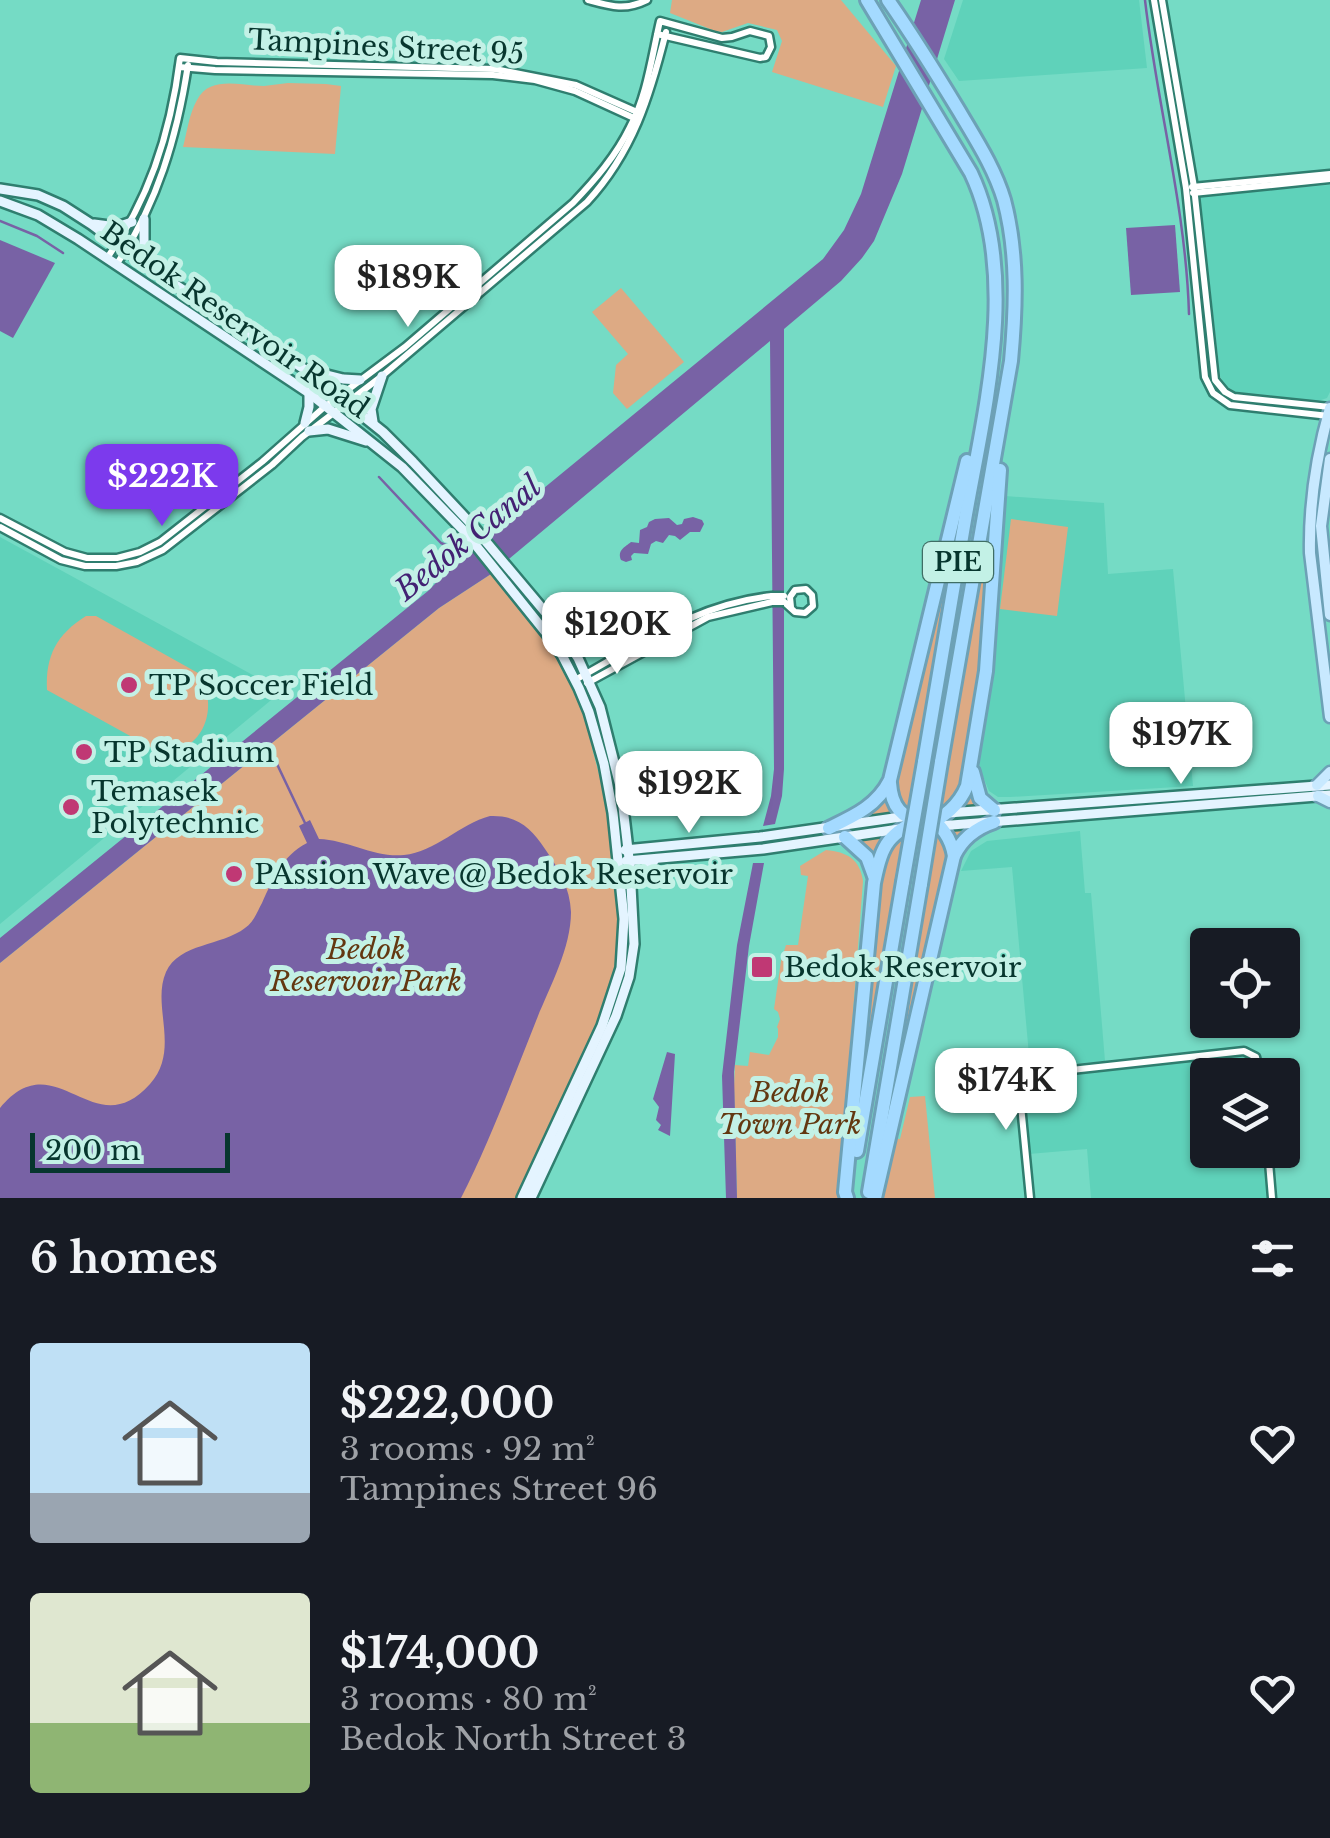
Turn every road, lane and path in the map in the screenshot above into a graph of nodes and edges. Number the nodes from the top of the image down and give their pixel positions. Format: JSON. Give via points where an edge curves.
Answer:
{"nodes":[{"id":1,"x":588,"y":0,"type":"edge"},
{"id":2,"x":647,"y":0,"type":"edge"},
{"id":3,"x":867,"y":0,"type":"edge"},
{"id":4,"x":888,"y":0,"type":"edge"},
{"id":5,"x":1158,"y":0,"type":"edge"},
{"id":6,"x":661,"y":34,"type":"junction"},
{"id":7,"x":188,"y":63,"type":"junction"},
{"id":8,"x":638,"y":117,"type":"junction"},
{"id":9,"x":1330,"y":177,"type":"edge"},
{"id":10,"x":0,"y":188,"type":"edge"},
{"id":11,"x":1191,"y":190,"type":"junction"},
{"id":12,"x":0,"y":201,"type":"edge"},
{"id":13,"x":144,"y":219,"type":"junction"},
{"id":14,"x":132,"y":222,"type":"junction"},
{"id":15,"x":91,"y":224,"type":"junction"},
{"id":16,"x":122,"y":247,"type":"junction"},
{"id":17,"x":111,"y":262,"type":"junction"},
{"id":18,"x":156,"y":272,"type":"junction"},
{"id":19,"x":990,"y":362,"type":"junction"},
{"id":20,"x":304,"y":369,"type":"junction"},
{"id":21,"x":382,"y":376,"type":"junction"},
{"id":22,"x":360,"y":380,"type":"junction"},
{"id":23,"x":309,"y":392,"type":"junction"},
{"id":24,"x":342,"y":401,"type":"junction"},
{"id":25,"x":330,"y":409,"type":"junction"},
{"id":26,"x":1330,"y":412,"type":"edge"},
{"id":27,"x":374,"y":425,"type":"junction"},
{"id":28,"x":307,"y":427,"type":"junction"},
{"id":29,"x":998,"y":442,"type":"junction"},
{"id":30,"x":373,"y":444,"type":"junction"},
{"id":31,"x":1330,"y":458,"type":"edge"},
{"id":32,"x":1325,"y":481,"type":"junction"},
{"id":33,"x":1312,"y":485,"type":"junction"},
{"id":34,"x":0,"y":518,"type":"edge"},
{"id":35,"x":0,"y":527,"type":"edge"},
{"id":36,"x":468,"y":529,"type":"junction"},
{"id":37,"x":786,"y":602,"type":"junction"},
{"id":38,"x":1330,"y":615,"type":"edge"},
{"id":39,"x":588,"y":678,"type":"junction"},
{"id":40,"x":577,"y":684,"type":"junction"},
{"id":41,"x":1330,"y":718,"type":"edge"},
{"id":42,"x":972,"y":760,"type":"junction"},
{"id":43,"x":1330,"y":772,"type":"edge"},
{"id":44,"x":890,"y":780,"type":"junction"},
{"id":45,"x":1325,"y":793,"type":"edge"},
{"id":46,"x":994,"y":816,"type":"junction"},
{"id":47,"x":626,"y":821,"type":"junction"},
{"id":48,"x":925,"y":821,"type":"junction"},
{"id":49,"x":829,"y":828,"type":"junction"},
{"id":50,"x":845,"y":837,"type":"junction"},
{"id":51,"x":653,"y":848,"type":"junction"},
{"id":52,"x":624,"y":856,"type":"junction"},
{"id":53,"x":954,"y":856,"type":"junction"},
{"id":54,"x":661,"y":858,"type":"junction"},
{"id":55,"x":874,"y":883,"type":"junction"},
{"id":56,"x":632,"y":886,"type":"junction"},
{"id":57,"x":1256,"y":1058,"type":"edge"},
{"id":58,"x":589,"y":1066,"type":"junction"},
{"id":59,"x":1270,"y":1168,"type":"edge"},
{"id":60,"x":522,"y":1198,"type":"edge"},
{"id":61,"x":531,"y":1198,"type":"edge"},
{"id":62,"x":848,"y":1198,"type":"edge"},
{"id":63,"x":871,"y":1198,"type":"edge"},
{"id":64,"x":1030,"y":1198,"type":"edge"},
{"id":65,"x":1272,"y":1198,"type":"edge"}],
"edges":[{"from":1,"to":2,"type":"street","via":[[620,8]]},
{"from":3,"to":19,"type":"highway","number":"PIE","via":[[971,172],[988,221],[996,286]]},
{"from":4,"to":29,"type":"highway","number":"PIE","via":[[992,168],[1003,199],[1015,274],[1014,325]]},
{"from":5,"to":11,"type":"street"},
{"from":6,"to":6,"type":"street","via":[[664,22],[722,38],[750,31],[772,41],[760,58]]},
{"from":6,"to":8,"type":"street"},
{"from":7,"to":8,"type":"street","name":"Tampines Street 95","via":[[494,69],[576,85]]},
{"from":7,"to":13,"type":"street","via":[[178,122]]},
{"from":7,"to":14,"type":"street","name":"Tampines Street 95","via":[[179,63],[169,124]]},
{"from":8,"to":21,"type":"street","via":[[587,202]]},
{"from":8,"to":22,"type":"street","via":[[573,203]]},
{"from":9,"to":11,"type":"street"},
{"from":10,"to":15,"type":"main road","name":"Bedok Reservoir Road","via":[[38,195]]},
{"from":11,"to":26,"type":"street","via":[[1211,391],[1233,406]]},
{"from":12,"to":17,"type":"main road","name":"Bedok Reservoir Road","via":[[38,215]]},
{"from":13,"to":16,"type":"street"},
{"from":13,"to":18,"type":"main road","via":[[146,258]]},
{"from":14,"to":15,"type":"main road"},
{"from":14,"to":16,"type":"street"},
{"from":15,"to":16,"type":"main road","name":"Bedok Reservoir Road"},
{"from":16,"to":17,"type":"street"},
{"from":16,"to":18,"type":"main road","name":"Bedok Reservoir Road"},
{"from":17,"to":23,"type":"main road","name":"Bedok Reservoir Road"},
{"from":18,"to":20,"type":"main road","name":"Bedok Reservoir Road"},
{"from":19,"to":44,"type":"highway"},
{"from":19,"to":62,"type":"highway","number":"PIE","bridge":true},
{"from":20,"to":22,"type":"main road"},
{"from":20,"to":24,"type":"main road","name":"Bedok Reservoir Road"},
{"from":21,"to":24,"type":"street"},
{"from":21,"to":27,"type":"main road","via":[[371,409]]},
{"from":22,"to":24,"type":"street"},
{"from":23,"to":25,"type":"main road","name":"Bedok Reservoir Road"},
{"from":23,"to":28,"type":"main road"},
{"from":24,"to":25,"type":"street"},
{"from":24,"to":27,"type":"main road","name":"Bedok Reservoir Road"},
{"from":25,"to":28,"type":"street"},
{"from":25,"to":30,"type":"main road","name":"Bedok Reservoir Road"},
{"from":26,"to":33,"type":"main road"},
{"from":27,"to":36,"type":"main road","name":"Bedok Reservoir Road","via":[[432,481]]},
{"from":28,"to":30,"type":"main road"},
{"from":28,"to":34,"type":"street","via":[[140,552],[87,558]]},
{"from":28,"to":35,"type":"street","via":[[180,538],[137,562],[86,566],[61,560]]},
{"from":29,"to":42,"type":"highway","via":[[989,642]]},
{"from":29,"to":63,"type":"highway","number":"PIE","bridge":true},
{"from":30,"to":36,"type":"main road","name":"Bedok Reservoir Road"},
{"from":31,"to":32,"type":"main road"},
{"from":32,"to":33,"type":"main road"},
{"from":32,"to":38,"type":"main road","via":[[1321,526]]},
{"from":33,"to":41,"type":"main road","via":[[1310,553]]},
{"from":36,"to":39,"type":"main road","name":"Bedok Reservoir Road","via":[[570,644]]},
{"from":36,"to":40,"type":"main road","name":"Bedok Reservoir Road"},
{"from":37,"to":37,"type":"street","via":[[800,589],[814,602],[804,613]]},
{"from":37,"to":39,"type":"street","bridge":true,"via":[[772,599],[708,617]]},
{"from":39,"to":40,"type":"street"},
{"from":39,"to":47,"type":"main road","name":"Bedok Reservoir Road","via":[[609,737]]},
{"from":40,"to":52,"type":"main road","name":"Bedok Reservoir Road"},
{"from":42,"to":46,"type":"highway","via":[[980,798]]},
{"from":42,"to":48,"type":"highway","via":[[964,794]]},
{"from":43,"to":45,"type":"main road"},
{"from":44,"to":48,"type":"highway","via":[[897,810]]},
{"from":44,"to":49,"type":"highway","via":[[871,805]]},
{"from":45,"to":46,"type":"main road"},
{"from":46,"to":48,"type":"main road"},
{"from":46,"to":53,"type":"highway"},
{"from":47,"to":51,"type":"main road"},
{"from":47,"to":52,"type":"main road","name":"Bedok Reservoir Road"},
{"from":48,"to":49,"type":"main road"},
{"from":48,"to":50,"type":"main road"},
{"from":48,"to":53,"type":"highway","via":[[951,842]]},
{"from":48,"to":55,"type":"highway","via":[[885,845]]},
{"from":49,"to":51,"type":"main road"},
{"from":50,"to":54,"type":"main road"},
{"from":50,"to":55,"type":"highway","via":[[869,859]]},
{"from":51,"to":52,"type":"main road"},
{"from":52,"to":54,"type":"main road"},
{"from":52,"to":56,"type":"main road","name":"Bedok Reservoir Road"},
{"from":52,"to":58,"type":"main road","name":"Bedok Reservoir Road","via":[[621,968]]},
{"from":53,"to":63,"type":"highway"},
{"from":54,"to":56,"type":"main road","via":[[641,870]]},
{"from":55,"to":62,"type":"highway"},
{"from":56,"to":58,"type":"main road","name":"Bedok Reservoir Road","via":[[629,976]]},
{"from":57,"to":64,"type":"street","via":[[1244,1051],[1037,1072],[1020,1095]]},
{"from":58,"to":60,"type":"main road","name":"Bedok Reservoir Road"},
{"from":58,"to":61,"type":"main road","name":"Bedok Reservoir Road"},
{"from":59,"to":65,"type":"street"}]}
